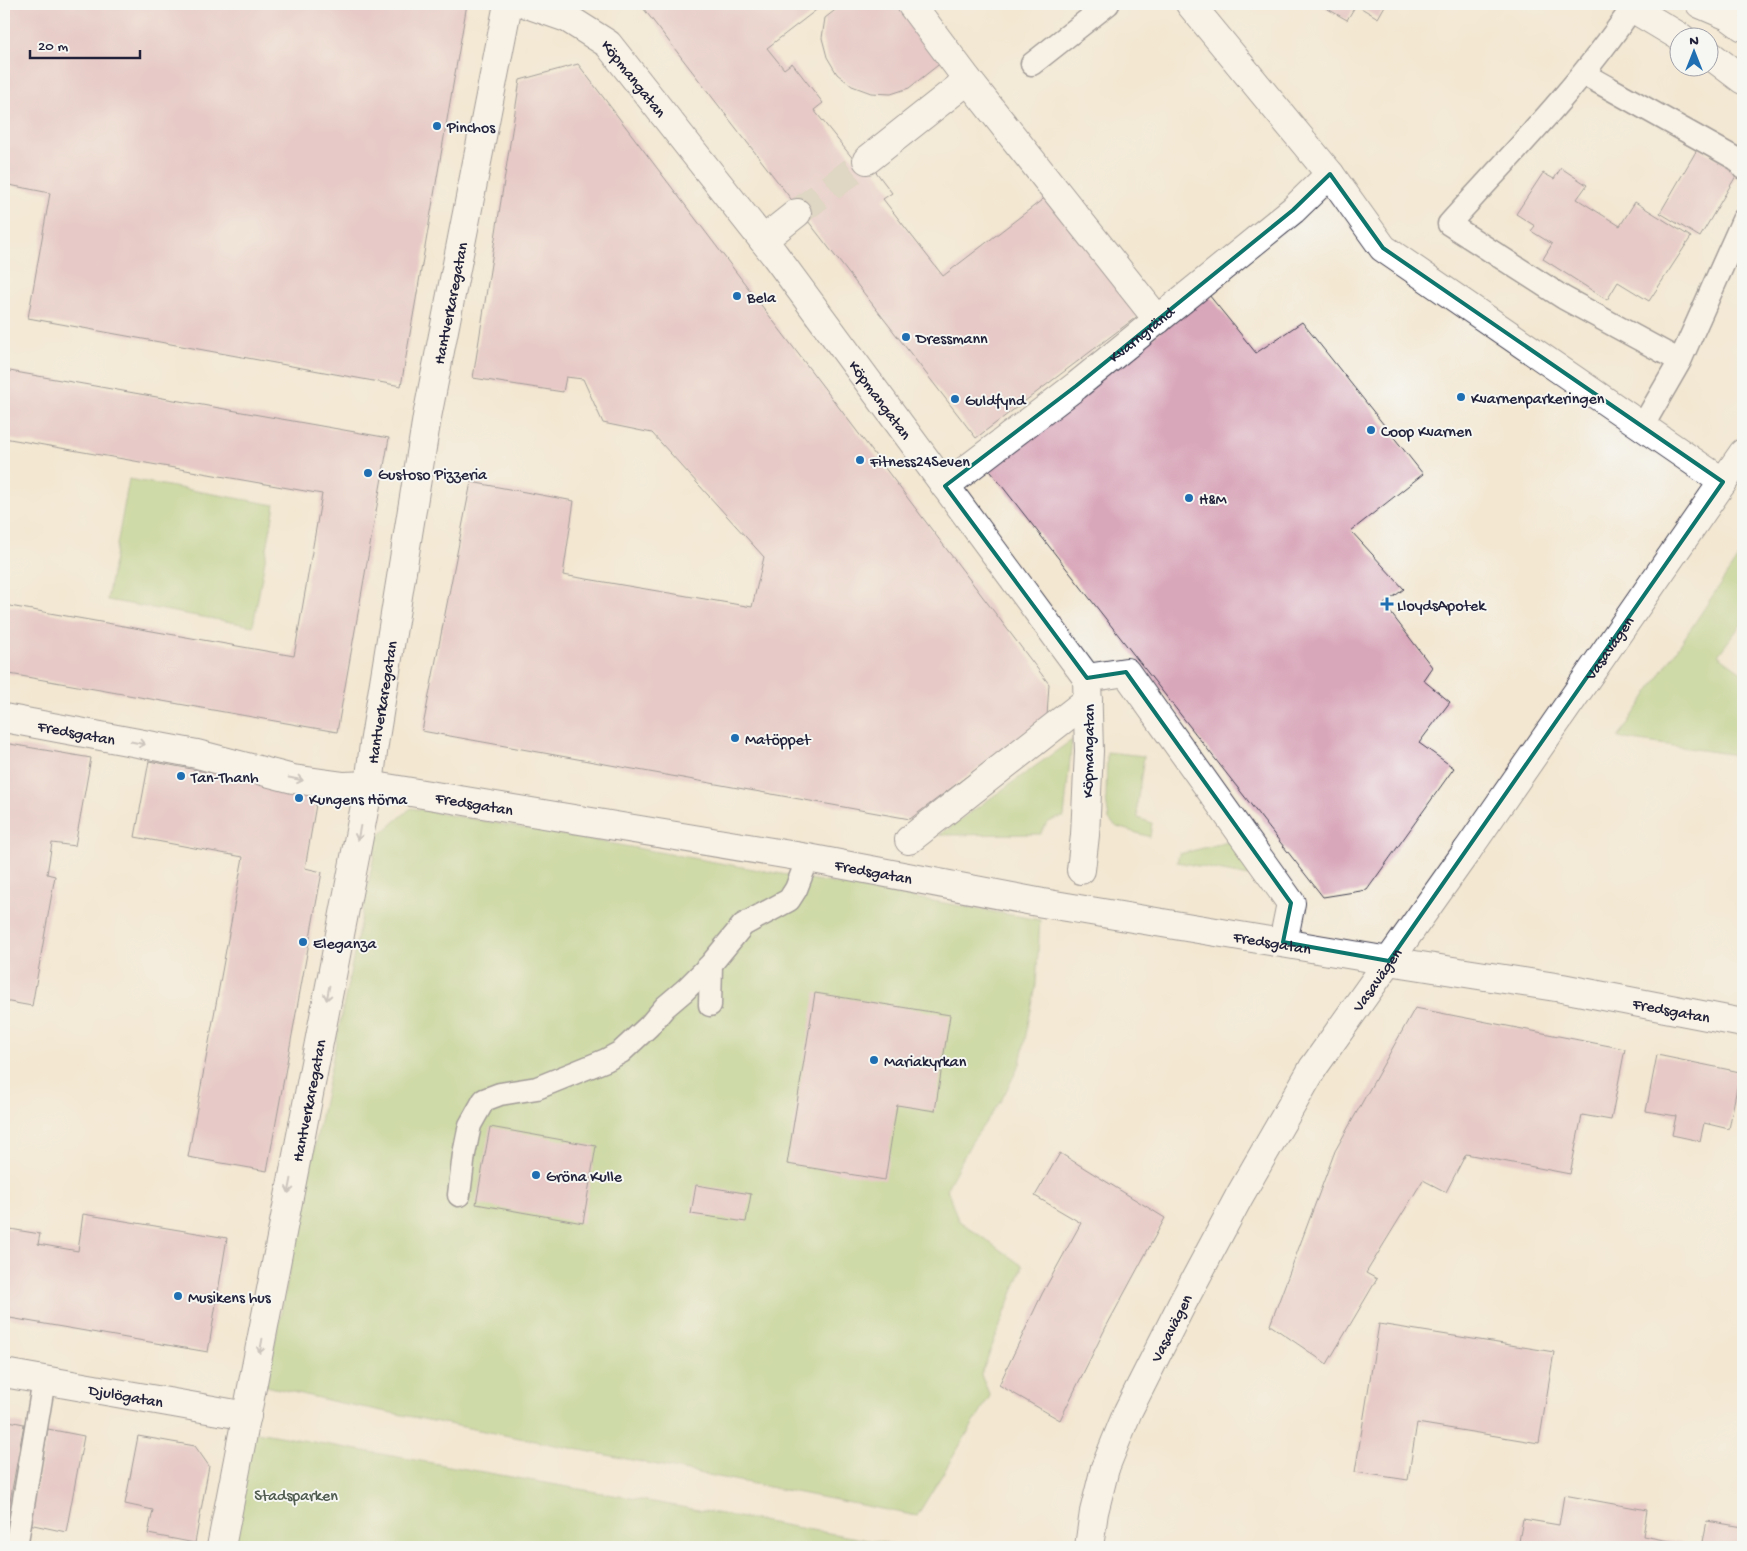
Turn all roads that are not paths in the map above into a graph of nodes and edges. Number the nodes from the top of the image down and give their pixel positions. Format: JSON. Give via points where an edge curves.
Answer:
{"nodes":[{"id":1,"x":508,"y":4,"type":"edge"},
{"id":2,"x":911,"y":4,"type":"edge"},
{"id":3,"x":1108,"y":4,"type":"edge"},
{"id":4,"x":1190,"y":4,"type":"edge"},
{"id":5,"x":1700,"y":4,"type":"edge"},
{"id":6,"x":1630,"y":6,"type":"edge"},
{"id":7,"x":547,"y":7,"type":"edge"},
{"id":8,"x":1736,"y":16,"type":"edge"},
{"id":9,"x":1670,"y":31,"type":"edge"},
{"id":10,"x":1720,"y":63,"type":"edge"},
{"id":11,"x":1032,"y":64,"type":"dead end"},
{"id":12,"x":1584,"y":74,"type":"junction"},
{"id":13,"x":968,"y":80,"type":"junction"},
{"id":14,"x":1743,"y":80,"type":"edge"},
{"id":15,"x":867,"y":160,"type":"tunnel mouth"},
{"id":16,"x":1743,"y":168,"type":"edge"},
{"id":17,"x":1330,"y":174,"type":"junction"},
{"id":18,"x":797,"y":214,"type":"tunnel mouth"},
{"id":19,"x":1743,"y":220,"type":"edge"},
{"id":20,"x":763,"y":240,"type":"junction"},
{"id":21,"x":1158,"y":320,"type":"junction"},
{"id":22,"x":1680,"y":361,"type":"junction"},
{"id":23,"x":1642,"y":427,"type":"junction"},
{"id":24,"x":1743,"y":453,"type":"edge"},
{"id":25,"x":1723,"y":482,"type":"junction"},
{"id":26,"x":945,"y":486,"type":"junction"},
{"id":27,"x":1088,"y":689,"type":"junction"},
{"id":28,"x":4,"y":718,"type":"edge"},
{"id":29,"x":369,"y":785,"type":"junction"},
{"id":30,"x":908,"y":840,"type":"dead end"},
{"id":31,"x":808,"y":858,"type":"junction"},
{"id":32,"x":1081,"y":870,"type":"dead end"},
{"id":33,"x":1283,"y":942,"type":"junction"},
{"id":34,"x":1389,"y":961,"type":"junction"},
{"id":35,"x":710,"y":964,"type":"junction"},
{"id":36,"x":710,"y":1005,"type":"dead end"},
{"id":37,"x":1743,"y":1023,"type":"edge"},
{"id":38,"x":459,"y":1195,"type":"dead end"},
{"id":39,"x":4,"y":1373,"type":"edge"},
{"id":40,"x":44,"y":1380,"type":"junction"},
{"id":41,"x":248,"y":1416,"type":"junction"},
{"id":42,"x":16,"y":1547,"type":"edge"},
{"id":43,"x":222,"y":1547,"type":"edge"},
{"id":44,"x":1089,"y":1547,"type":"edge"}],
"edges":[{"from":1,"to":29,"type":"street","name":"Hantverkaregatan","via":[[428,417]]},
{"from":2,"to":13,"type":"street"},
{"from":3,"to":11,"type":"lane"},
{"from":4,"to":17,"type":"street"},
{"from":5,"to":8,"type":"street"},
{"from":6,"to":9,"type":"street"},
{"from":6,"to":12,"type":"lane","via":[[1612,39]]},
{"from":7,"to":20,"type":"street","name":"Köpmangatan","via":[[608,44]]},
{"from":10,"to":14,"type":"street"},
{"from":12,"to":16,"type":"lane","via":[[1738,160]]},
{"from":12,"to":22,"type":"lane","via":[[1450,224],[1564,298]]},
{"from":13,"to":15,"type":"street"},
{"from":13,"to":21,"type":"street"},
{"from":17,"to":21,"type":"street","name":"Kvarngränd","via":[[1293,210]]},
{"from":17,"to":23,"type":"street","via":[[1383,248]]},
{"from":18,"to":20,"type":"street"},
{"from":19,"to":22,"type":"lane"},
{"from":20,"to":26,"type":"street","name":"Köpmangatan"},
{"from":21,"to":26,"type":"street","name":"Kvarngränd"},
{"from":22,"to":23,"type":"lane"},
{"from":23,"to":25,"type":"street"},
{"from":24,"to":25,"type":"street","name":"Vasavägen"},
{"from":25,"to":34,"type":"street","name":"Vasavägen"},
{"from":26,"to":27,"type":"street","name":"Köpmangatan"},
{"from":27,"to":30,"type":"street"},
{"from":27,"to":32,"type":"street","name":"Köpmangatan","via":[[1090,751]]},
{"from":27,"to":33,"type":"street","via":[[1126,672],[1291,903]]},
{"from":28,"to":29,"type":"street","name":"Fredsgatan","one_way":true,"via":[[197,754],[293,779],[344,786]]},
{"from":29,"to":31,"type":"street","name":"Fredsgatan"},
{"from":29,"to":41,"type":"street","name":"Hantverkaregatan","one_way":true},
{"from":31,"to":33,"type":"street","name":"Fredsgatan","via":[[1044,903]]},
{"from":31,"to":35,"type":"lane","via":[[789,900],[743,924]]},
{"from":33,"to":34,"type":"street","name":"Fredsgatan"},
{"from":34,"to":37,"type":"street","name":"Fredsgatan","via":[[1562,988]]},
{"from":34,"to":44,"type":"street","name":"Vasavägen","via":[[1313,1068],[1183,1302],[1128,1411],[1105,1468]]},
{"from":35,"to":36,"type":"lane"},
{"from":35,"to":38,"type":"lane","via":[[621,1052],[537,1088],[484,1100],[470,1125]]},
{"from":39,"to":40,"type":"street","name":"Djulögatan"},
{"from":40,"to":41,"type":"street","name":"Djulögatan"},
{"from":40,"to":42,"type":"lane"},
{"from":41,"to":43,"type":"street","name":"Hantverkaregatan"}]}
